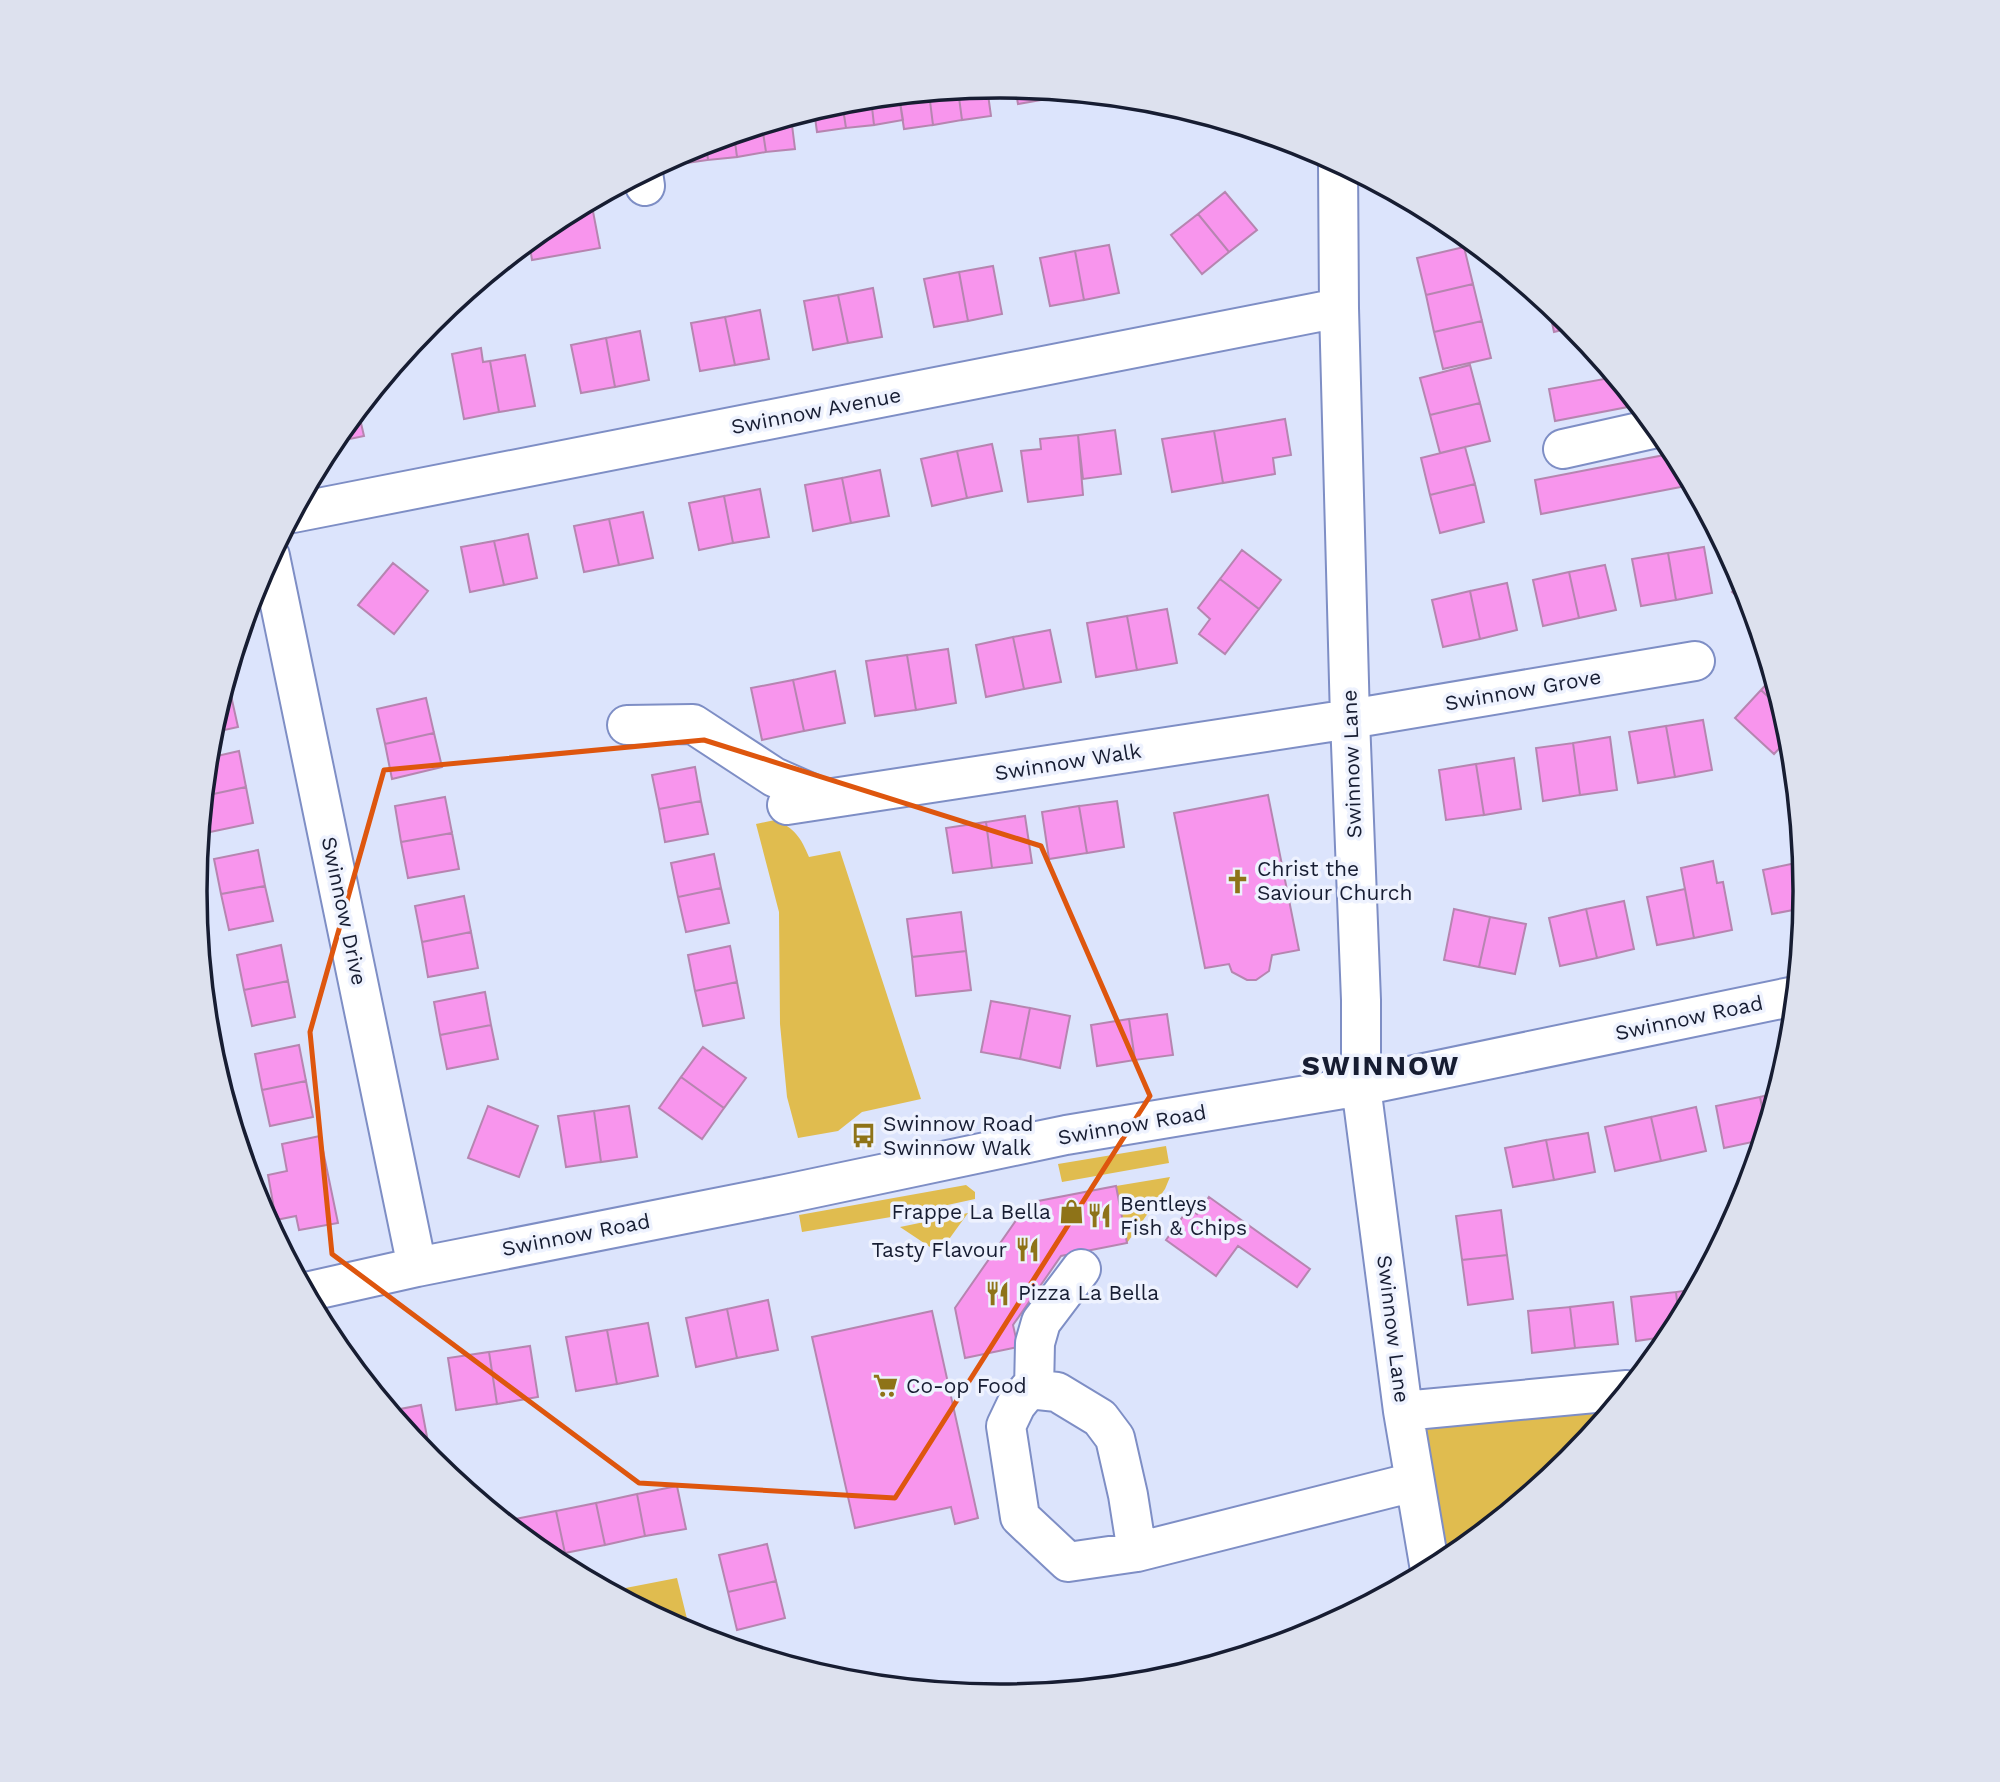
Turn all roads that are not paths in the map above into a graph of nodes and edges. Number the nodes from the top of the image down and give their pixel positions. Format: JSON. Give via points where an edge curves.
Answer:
{"nodes":[{"id":1,"x":1348,"y":178,"type":"edge"},
{"id":2,"x":1339,"y":308,"type":"junction"},
{"id":3,"x":1645,"y":431,"type":"edge"},
{"id":4,"x":1563,"y":449,"type":"dead end"},
{"id":5,"x":304,"y":511,"type":"edge"},
{"id":6,"x":274,"y":574,"type":"edge"},
{"id":7,"x":1695,"y":661,"type":"dead end"},
{"id":8,"x":1350,"y":719,"type":"junction"},
{"id":9,"x":628,"y":725,"type":"dead end"},
{"id":10,"x":1786,"y":998,"type":"edge"},
{"id":11,"x":1361,"y":1086,"type":"junction"},
{"id":12,"x":417,"y":1267,"type":"junction"},
{"id":13,"x":1081,"y":1269,"type":"dead end"},
{"id":14,"x":314,"y":1290,"type":"edge"},
{"id":15,"x":1034,"y":1390,"type":"junction"},
{"id":16,"x":1615,"y":1391,"type":"edge"},
{"id":17,"x":1403,"y":1411,"type":"junction"},
{"id":18,"x":1414,"y":1482,"type":"junction"},
{"id":19,"x":1137,"y":1552,"type":"junction"},
{"id":20,"x":1428,"y":1558,"type":"edge"}],
"edges":[{"from":1,"to":2,"type":"street","name":"Swinnow Lane"},
{"from":2,"to":5,"type":"street","name":"Swinnow Avenue"},
{"from":2,"to":8,"type":"street","name":"Swinnow Lane"},
{"from":3,"to":4,"type":"street"},
{"from":6,"to":12,"type":"street","name":"Swinnow Drive"},
{"from":7,"to":8,"type":"street","name":"Swinnow Grove"},
{"from":8,"to":9,"type":"street","name":"Swinnow Walk","via":[[804,802],[693,724]]},
{"from":8,"to":11,"type":"street","name":"Swinnow Lane"},
{"from":10,"to":11,"type":"street","name":"Swinnow Road"},
{"from":11,"to":12,"type":"street","name":"Swinnow Road","via":[[1066,1135]]},
{"from":11,"to":17,"type":"street","name":"Swinnow Lane"},
{"from":12,"to":14,"type":"street","name":"Swinnow Road"},
{"from":13,"to":15,"type":"street","via":[[1041,1322],[1035,1343]]},
{"from":15,"to":19,"type":"street","via":[[1057,1392],[1100,1418],[1115,1438]]},
{"from":15,"to":19,"type":"street","via":[[1029,1389],[1016,1405],[1006,1426],[1020,1517],[1068,1562]]},
{"from":16,"to":17,"type":"street"},
{"from":17,"to":18,"type":"street","name":"Swinnow Lane"},
{"from":18,"to":19,"type":"street"},
{"from":18,"to":20,"type":"street","name":"Swinnow Lane"}]}
